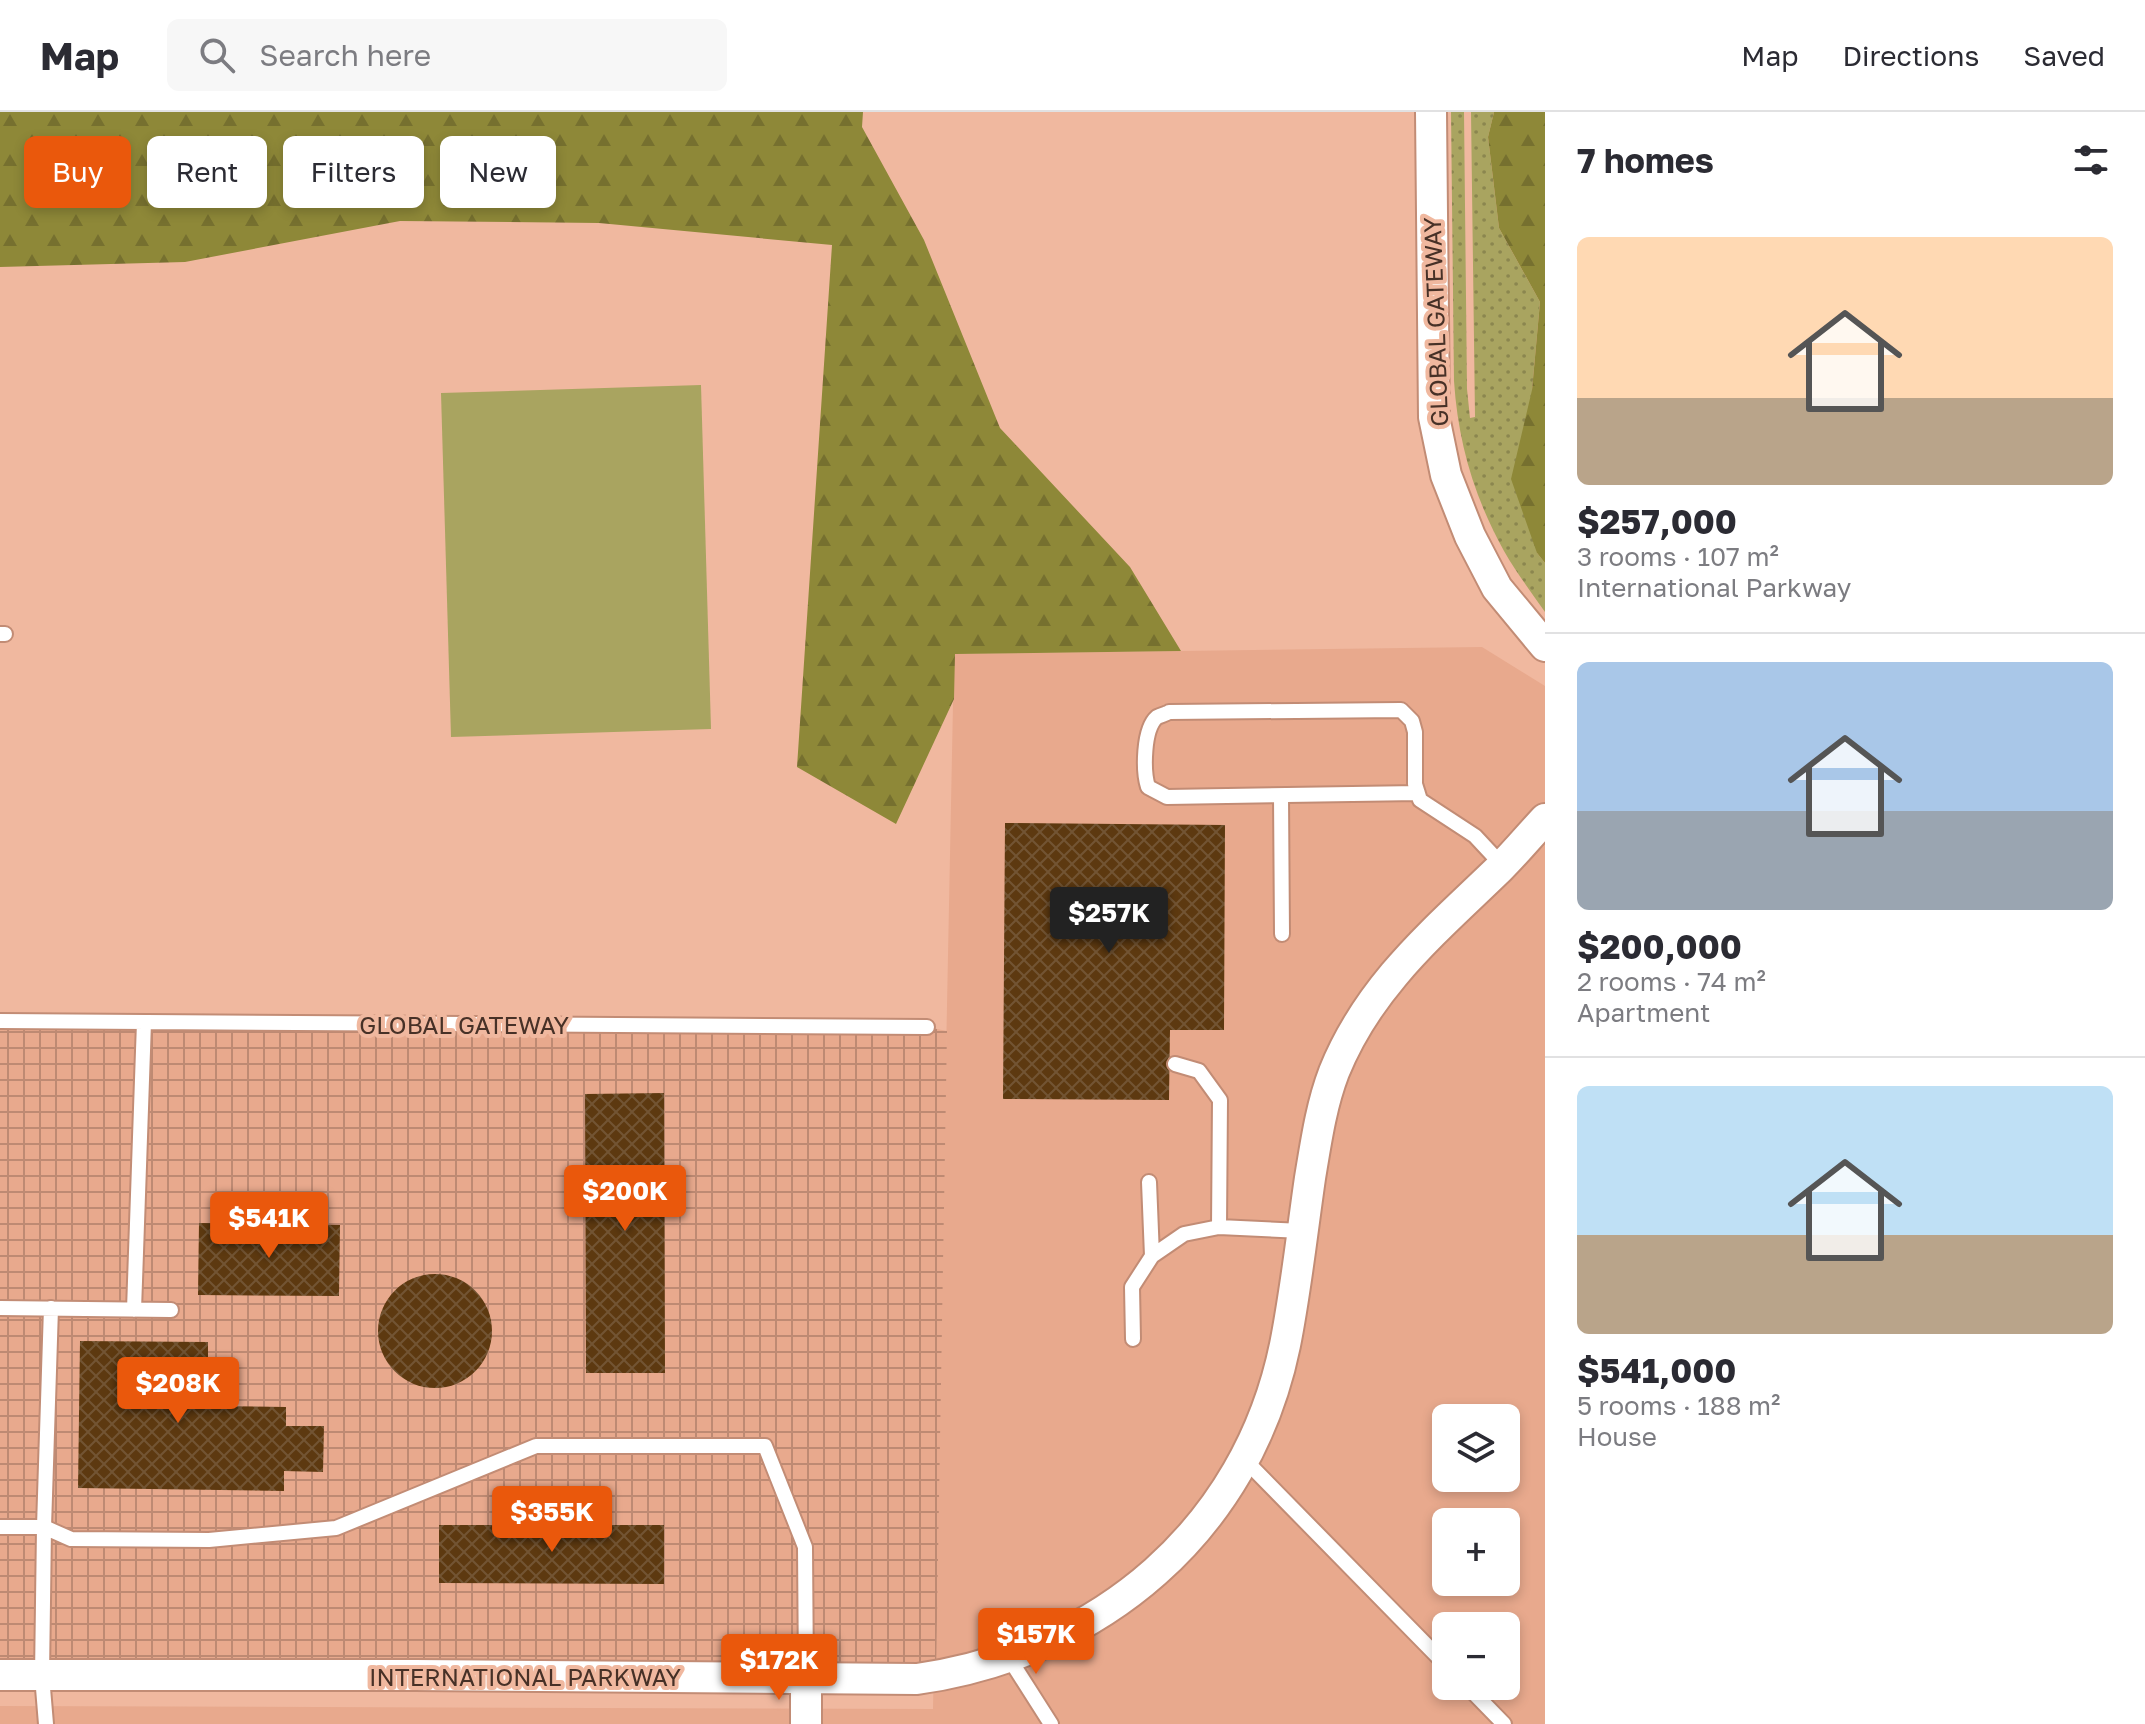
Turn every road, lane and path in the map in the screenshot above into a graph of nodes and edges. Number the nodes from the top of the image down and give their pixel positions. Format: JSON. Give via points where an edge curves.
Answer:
{"nodes":[{"id":1,"x":1431,"y":112,"type":"edge"},
{"id":2,"x":1545,"y":646,"type":"edge"},
{"id":3,"x":1418,"y":793,"type":"junction"},
{"id":4,"x":1281,"y":796,"type":"junction"},
{"id":5,"x":1545,"y":819,"type":"edge"},
{"id":6,"x":1502,"y":865,"type":"junction"},
{"id":7,"x":1282,"y":934,"type":"dead end"},
{"id":8,"x":0,"y":1021,"type":"edge"},
{"id":9,"x":144,"y":1022,"type":"junction"},
{"id":10,"x":927,"y":1027,"type":"dead end"},
{"id":11,"x":1175,"y":1064,"type":"dead end"},
{"id":12,"x":1149,"y":1182,"type":"dead end"},
{"id":13,"x":1219,"y":1227,"type":"junction"},
{"id":14,"x":1302,"y":1231,"type":"junction"},
{"id":15,"x":1152,"y":1256,"type":"junction"},
{"id":16,"x":0,"y":1308,"type":"edge"},
{"id":17,"x":51,"y":1308,"type":"junction"},
{"id":18,"x":134,"y":1310,"type":"junction"},
{"id":19,"x":171,"y":1310,"type":"dead end"},
{"id":20,"x":1133,"y":1339,"type":"dead end"},
{"id":21,"x":1243,"y":1458,"type":"junction"},
{"id":22,"x":0,"y":1527,"type":"edge"},
{"id":23,"x":44,"y":1527,"type":"junction"},
{"id":24,"x":1432,"y":1651,"type":"edge"},
{"id":25,"x":1009,"y":1658,"type":"junction"},
{"id":26,"x":0,"y":1675,"type":"edge"},
{"id":27,"x":42,"y":1676,"type":"junction"},
{"id":28,"x":806,"y":1679,"type":"junction"},
{"id":29,"x":1481,"y":1700,"type":"edge"},
{"id":30,"x":46,"y":1724,"type":"edge"},
{"id":31,"x":806,"y":1724,"type":"edge"},
{"id":32,"x":1051,"y":1724,"type":"edge"},
{"id":33,"x":1504,"y":1724,"type":"edge"}],
"edges":[{"from":1,"to":2,"type":"street","name":"GLOBAL GATEWAY","via":[[1434,417],[1446,475],[1497,588]]},
{"from":3,"to":4,"type":"lane"},
{"from":3,"to":4,"type":"lane","via":[[1415,732],[1401,710],[1169,712],[1157,717],[1147,731],[1144,776],[1156,793]]},
{"from":3,"to":6,"type":"lane","via":[[1420,800],[1475,836]]},
{"from":4,"to":7,"type":"lane"},
{"from":5,"to":6,"type":"street","name":"INTERNATIONAL PARKWAY"},
{"from":6,"to":14,"type":"street","name":"INTERNATIONAL PARKWAY","via":[[1400,966],[1354,1033],[1320,1118]]},
{"from":8,"to":9,"type":"lane","name":"GLOBAL GATEWAY"},
{"from":9,"to":10,"type":"lane","name":"GLOBAL GATEWAY"},
{"from":9,"to":18,"type":"lane"},
{"from":11,"to":13,"type":"lane","via":[[1199,1071],[1220,1100]]},
{"from":12,"to":15,"type":"lane"},
{"from":13,"to":14,"type":"lane"},
{"from":13,"to":15,"type":"lane","via":[[1184,1234]]},
{"from":14,"to":21,"type":"street","name":"INTERNATIONAL PARKWAY","via":[[1281,1360]]},
{"from":15,"to":20,"type":"lane","via":[[1132,1287]]},
{"from":16,"to":17,"type":"lane"},
{"from":17,"to":18,"type":"lane"},
{"from":17,"to":23,"type":"lane"},
{"from":18,"to":19,"type":"lane"},
{"from":21,"to":24,"type":"lane"},
{"from":21,"to":25,"type":"street","name":"INTERNATIONAL PARKWAY","via":[[1184,1545],[1131,1594],[1072,1631]]},
{"from":22,"to":23,"type":"lane"},
{"from":23,"to":27,"type":"lane"},
{"from":23,"to":28,"type":"lane","via":[[71,1539],[178,1540],[336,1528],[536,1446],[765,1446],[805,1547]]},
{"from":25,"to":28,"type":"street","name":"INTERNATIONAL PARKWAY","via":[[917,1679]]},
{"from":25,"to":32,"type":"lane"},
{"from":26,"to":27,"type":"street","name":"INTERNATIONAL PARKWAY"},
{"from":27,"to":28,"type":"street","name":"INTERNATIONAL PARKWAY"},
{"from":27,"to":30,"type":"lane"},
{"from":28,"to":31,"type":"street"},
{"from":29,"to":33,"type":"lane"}]}
